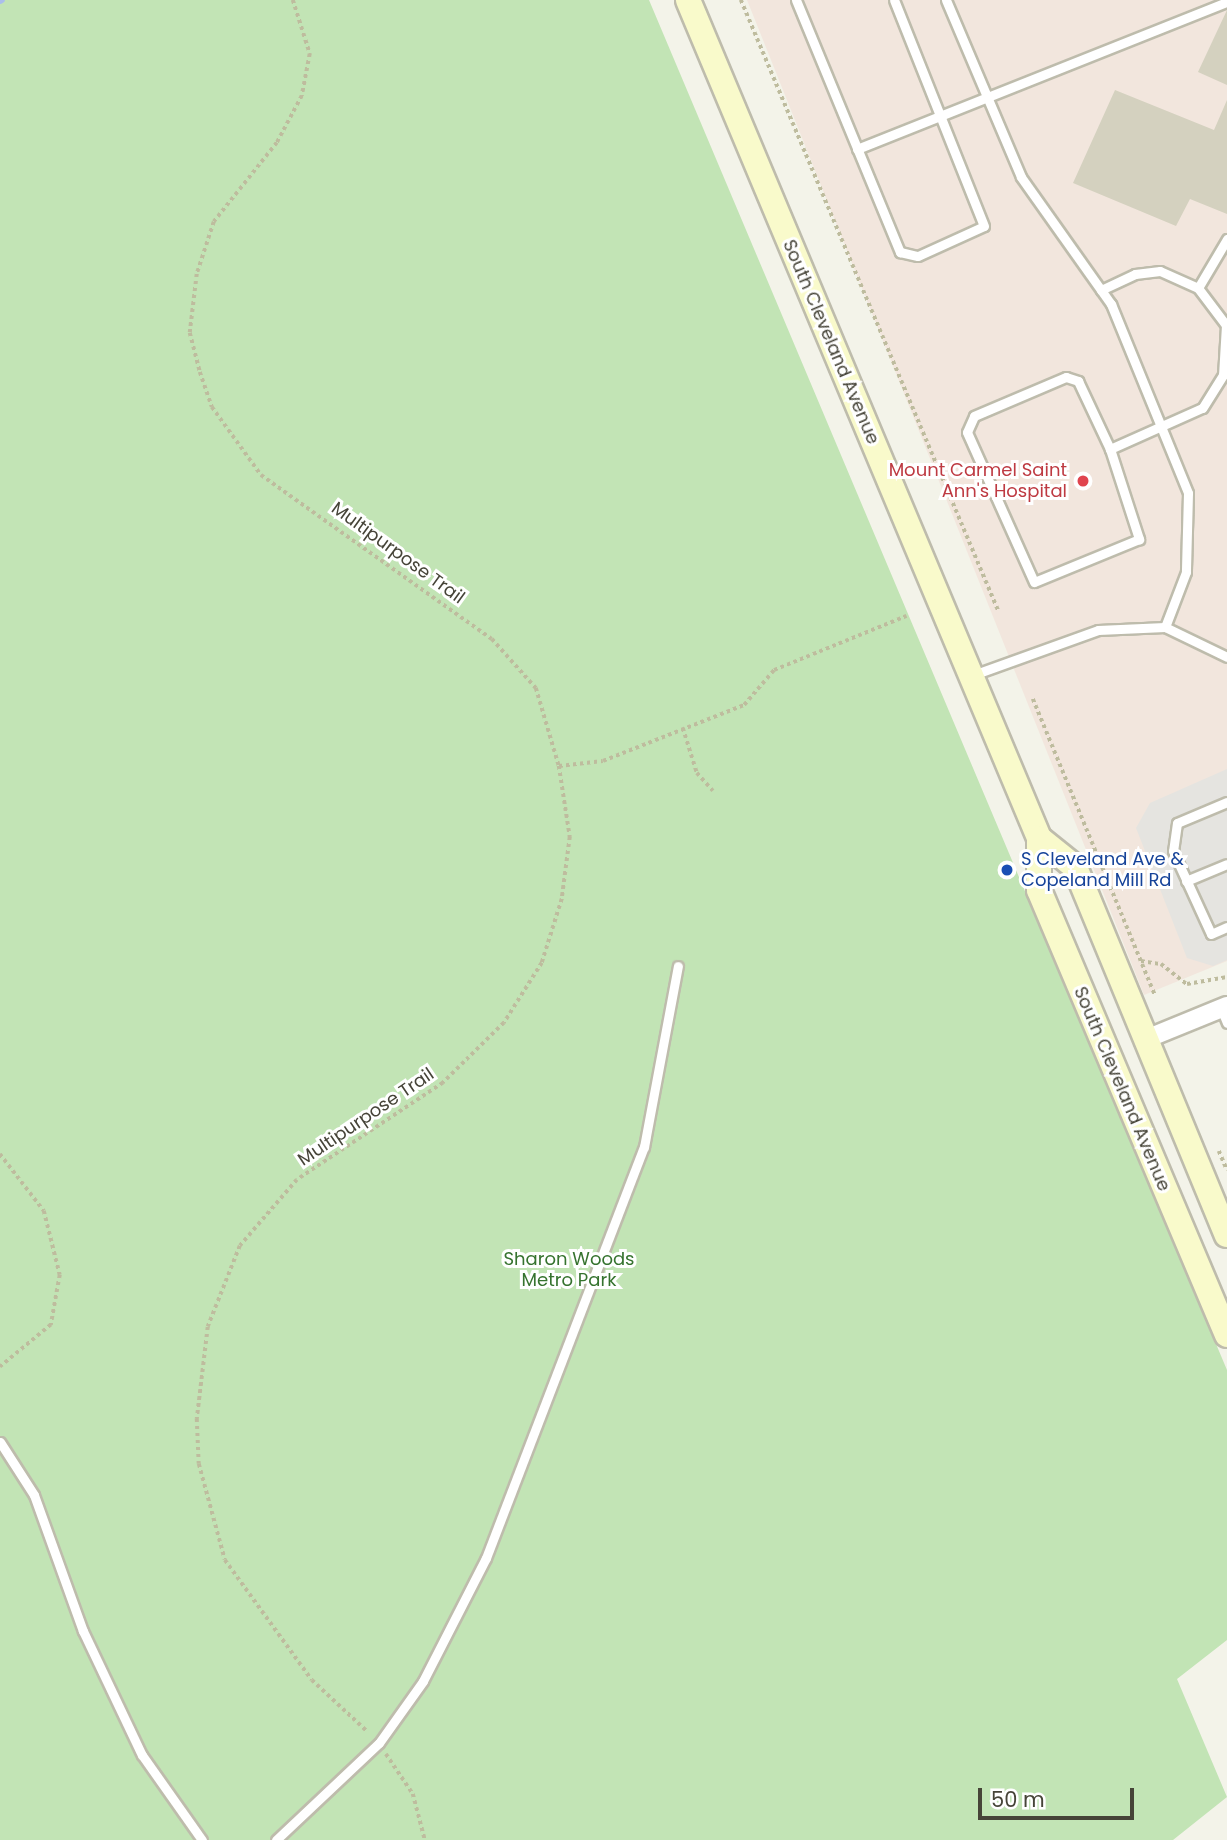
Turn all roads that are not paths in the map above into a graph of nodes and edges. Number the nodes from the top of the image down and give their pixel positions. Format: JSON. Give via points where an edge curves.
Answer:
{"nodes":[{"id":1,"x":688,"y":0,"type":"edge"},
{"id":2,"x":796,"y":0,"type":"edge"},
{"id":3,"x":894,"y":0,"type":"edge"},
{"id":4,"x":946,"y":0,"type":"edge"},
{"id":5,"x":1227,"y":2,"type":"edge"},
{"id":6,"x":987,"y":98,"type":"junction"},
{"id":7,"x":940,"y":114,"type":"junction"},
{"id":8,"x":857,"y":149,"type":"junction"},
{"id":9,"x":1226,"y":236,"type":"edge"},
{"id":10,"x":1198,"y":288,"type":"junction"},
{"id":11,"x":1101,"y":290,"type":"junction"},
{"id":12,"x":1227,"y":352,"type":"edge"},
{"id":13,"x":1163,"y":429,"type":"junction"},
{"id":14,"x":1110,"y":449,"type":"junction"},
{"id":15,"x":1165,"y":627,"type":"junction"},
{"id":16,"x":1227,"y":657,"type":"edge"},
{"id":17,"x":971,"y":676,"type":"junction"},
{"id":18,"x":1227,"y":802,"type":"edge"},
{"id":19,"x":1039,"y":838,"type":"junction"},
{"id":20,"x":1227,"y":864,"type":"edge"},
{"id":21,"x":1186,"y":881,"type":"junction"},
{"id":22,"x":1227,"y":927,"type":"edge"},
{"id":23,"x":678,"y":966,"type":"dead end"},
{"id":24,"x":1225,"y":1012,"type":"edge"},
{"id":25,"x":1157,"y":1035,"type":"junction"},
{"id":26,"x":1227,"y":1235,"type":"edge"},
{"id":27,"x":1227,"y":1335,"type":"edge"},
{"id":28,"x":0,"y":1442,"type":"edge"},
{"id":29,"x":202,"y":1840,"type":"edge"},
{"id":30,"x":276,"y":1840,"type":"edge"}],
"edges":[{"from":1,"to":17,"type":"main road","name":"South Cleveland Avenue"},
{"from":2,"to":8,"type":"lane"},
{"from":3,"to":7,"type":"lane"},
{"from":4,"to":6,"type":"lane"},
{"from":5,"to":6,"type":"lane"},
{"from":6,"to":7,"type":"lane"},
{"from":6,"to":11,"type":"lane","via":[[1021,177]]},
{"from":7,"to":8,"type":"lane"},
{"from":7,"to":8,"type":"lane","via":[[984,226],[918,256],[900,252]]},
{"from":9,"to":10,"type":"lane"},
{"from":10,"to":11,"type":"lane","via":[[1160,271],[1135,274]]},
{"from":10,"to":12,"type":"lane","via":[[1226,325]]},
{"from":11,"to":13,"type":"lane"},
{"from":12,"to":13,"type":"lane","via":[[1214,395]]},
{"from":13,"to":14,"type":"lane"},
{"from":13,"to":15,"type":"lane","via":[[1188,493],[1192,530],[1186,572]]},
{"from":14,"to":14,"type":"lane","via":[[1139,539],[1034,582],[967,432],[974,416],[1066,377],[1078,381]]},
{"from":15,"to":16,"type":"lane"},
{"from":15,"to":17,"type":"lane","via":[[1098,630]]},
{"from":17,"to":19,"type":"main road","name":"South Cleveland Avenue"},
{"from":18,"to":21,"type":"lane","via":[[1177,823],[1173,851]]},
{"from":19,"to":25,"type":"main road","name":"South Cleveland Avenue","via":[[1075,867]]},
{"from":19,"to":27,"type":"main road","name":"South Cleveland Avenue","via":[[1039,890]]},
{"from":20,"to":21,"type":"lane"},
{"from":21,"to":22,"type":"lane","via":[[1211,934]]},
{"from":23,"to":30,"type":"lane","via":[[644,1147],[538,1427],[473,1582],[423,1681],[379,1743]]},
{"from":24,"to":25,"type":"street"},
{"from":25,"to":26,"type":"main road","name":"South Cleveland Avenue"},
{"from":28,"to":29,"type":"lane","via":[[34,1495],[83,1631],[142,1755]]}]}
